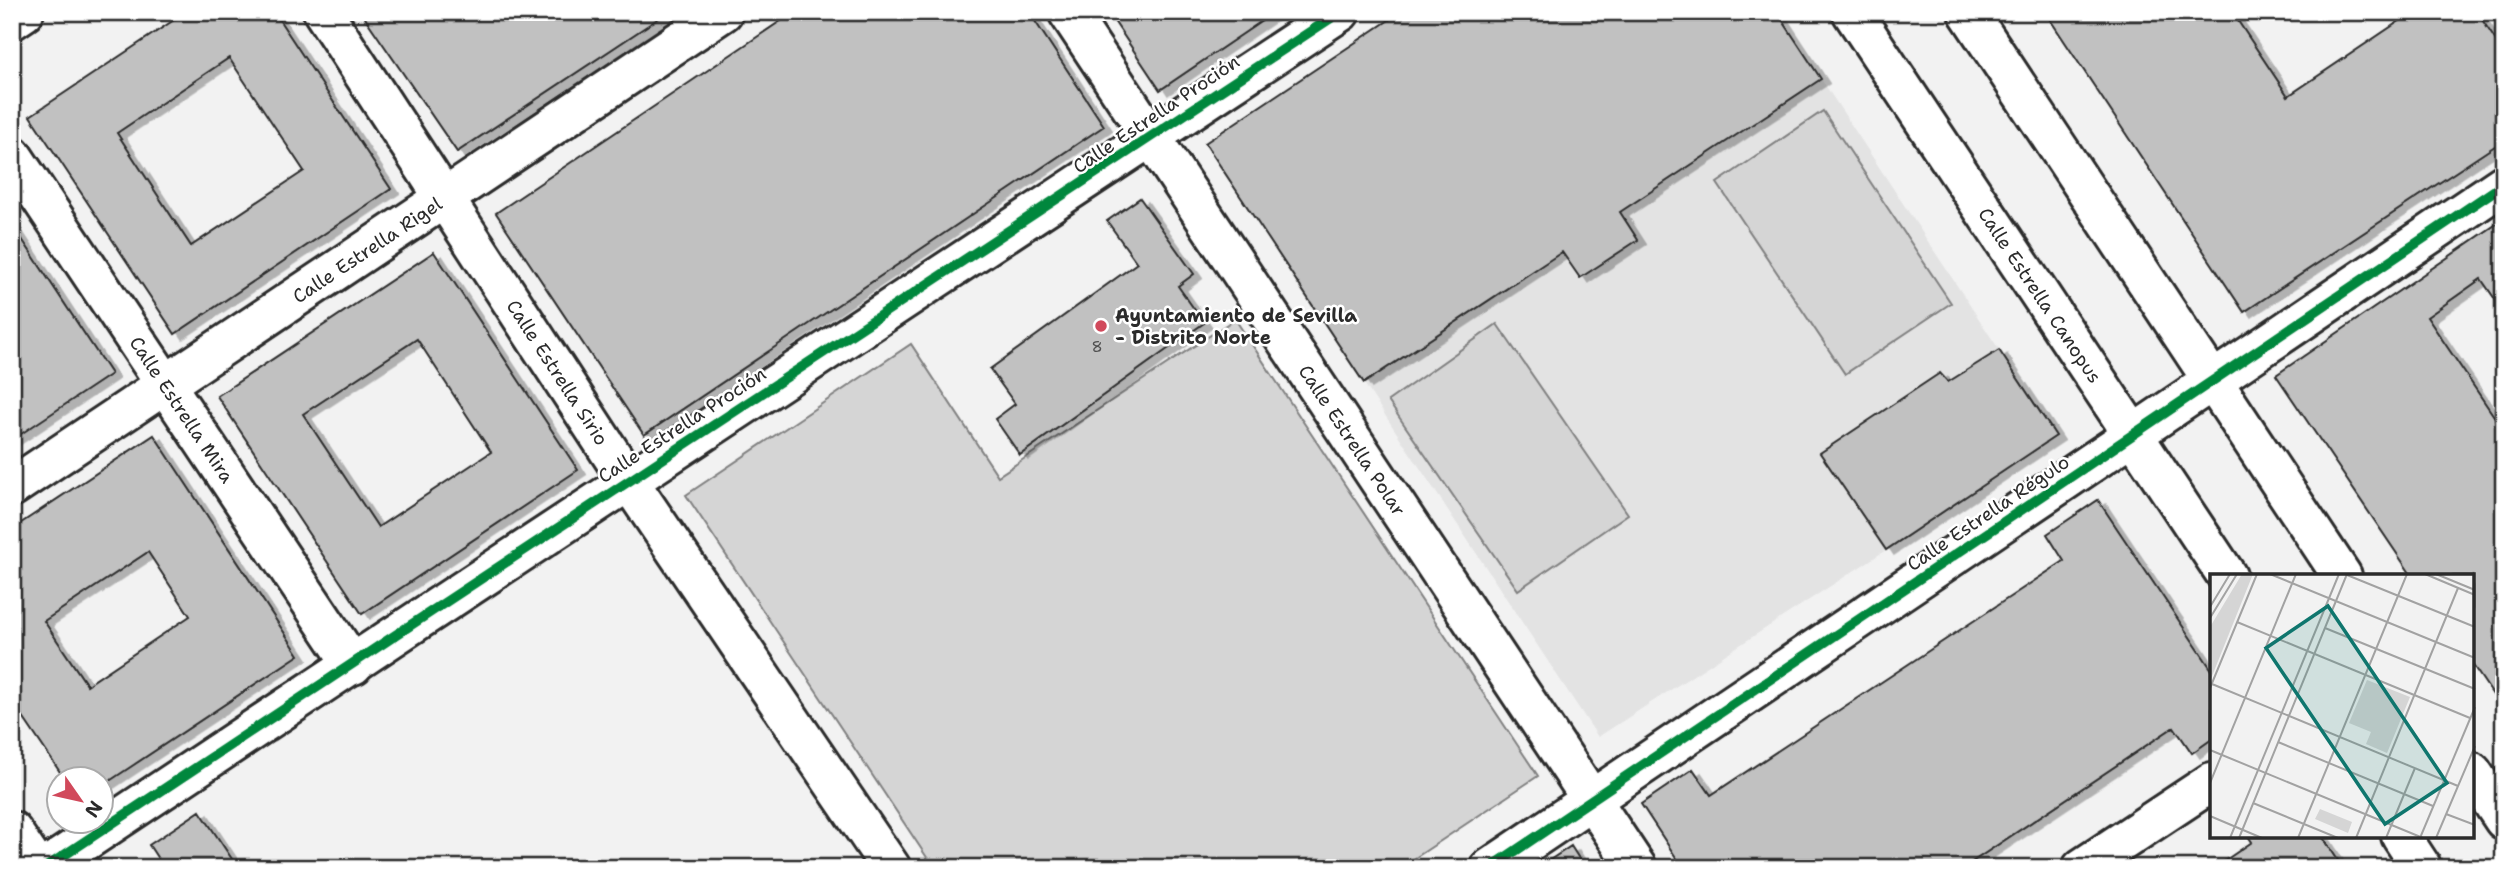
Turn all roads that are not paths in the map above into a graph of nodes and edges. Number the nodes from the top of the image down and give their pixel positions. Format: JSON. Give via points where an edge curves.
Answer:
{"nodes":[{"id":1,"x":24,"y":12,"type":"edge"},
{"id":2,"x":323,"y":12,"type":"edge"},
{"id":3,"x":723,"y":12,"type":"edge"},
{"id":4,"x":1068,"y":12,"type":"edge"},
{"id":5,"x":1340,"y":12,"type":"edge"},
{"id":6,"x":1852,"y":12,"type":"edge"},
{"id":7,"x":1968,"y":12,"type":"edge"},
{"id":8,"x":12,"y":20,"type":"edge"},
{"id":9,"x":1152,"y":138,"type":"junction"},
{"id":10,"x":12,"y":155,"type":"edge"},
{"id":11,"x":2504,"y":184,"type":"edge"},
{"id":12,"x":444,"y":197,"type":"junction"},
{"id":13,"x":2212,"y":380,"type":"junction"},
{"id":14,"x":166,"y":384,"type":"junction"},
{"id":15,"x":2134,"y":435,"type":"junction"},
{"id":16,"x":628,"y":480,"type":"junction"},
{"id":17,"x":12,"y":487,"type":"edge"},
{"id":18,"x":2226,"y":574,"type":"edge"},
{"id":19,"x":2341,"y":574,"type":"edge"},
{"id":20,"x":353,"y":664,"type":"junction"},
{"id":21,"x":2474,"y":775,"type":"edge"},
{"id":22,"x":2210,"y":783,"type":"edge"},
{"id":23,"x":1592,"y":800,"type":"junction"},
{"id":24,"x":2504,"y":820,"type":"edge"},
{"id":25,"x":12,"y":831,"type":"edge"},
{"id":26,"x":2402,"y":838,"type":"edge"},
{"id":27,"x":37,"y":868,"type":"edge"},
{"id":28,"x":45,"y":868,"type":"edge"},
{"id":29,"x":891,"y":868,"type":"edge"},
{"id":30,"x":1490,"y":868,"type":"edge"},
{"id":31,"x":1637,"y":868,"type":"edge"},
{"id":32,"x":2082,"y":868,"type":"edge"},
{"id":33,"x":2422,"y":868,"type":"edge"}],
"edges":[{"from":1,"to":8,"type":"street"},
{"from":2,"to":12,"type":"street","name":"Calle Estrella Sirio"},
{"from":3,"to":12,"type":"street","name":"Calle Estrella Rigel"},
{"from":4,"to":9,"type":"street","name":"Calle Estrella Polar"},
{"from":5,"to":9,"type":"street","name":"Calle Estrella Proción"},
{"from":6,"to":15,"type":"street","name":"Calle Estrella Canopus"},
{"from":7,"to":13,"type":"street"},
{"from":9,"to":16,"type":"street","name":"Calle Estrella Proción"},
{"from":9,"to":23,"type":"street","name":"Calle Estrella Polar"},
{"from":10,"to":14,"type":"street","name":"Calle Estrella Mira"},
{"from":11,"to":13,"type":"street","name":"Calle Estrella Régulo"},
{"from":12,"to":14,"type":"street","name":"Calle Estrella Rigel"},
{"from":12,"to":16,"type":"street","name":"Calle Estrella Sirio"},
{"from":13,"to":15,"type":"street","name":"Calle Estrella Régulo"},
{"from":13,"to":19,"type":"street"},
{"from":14,"to":17,"type":"street","name":"Calle Estrella Rigel"},
{"from":14,"to":20,"type":"street","name":"Calle Estrella Mira"},
{"from":15,"to":18,"type":"street","name":"Calle Estrella Canopus"},
{"from":15,"to":23,"type":"street","name":"Calle Estrella Régulo"},
{"from":16,"to":20,"type":"street","name":"Calle Estrella Proción"},
{"from":16,"to":29,"type":"street","name":"Calle Estrella Sirio"},
{"from":20,"to":28,"type":"street","name":"Calle Estrella Proción"},
{"from":21,"to":24,"type":"street"},
{"from":22,"to":32,"type":"street"},
{"from":23,"to":30,"type":"street","name":"Calle Estrella Régulo"},
{"from":23,"to":31,"type":"street","name":"Calle Estrella Polar"},
{"from":25,"to":27,"type":"street"},
{"from":26,"to":33,"type":"street"}]}
